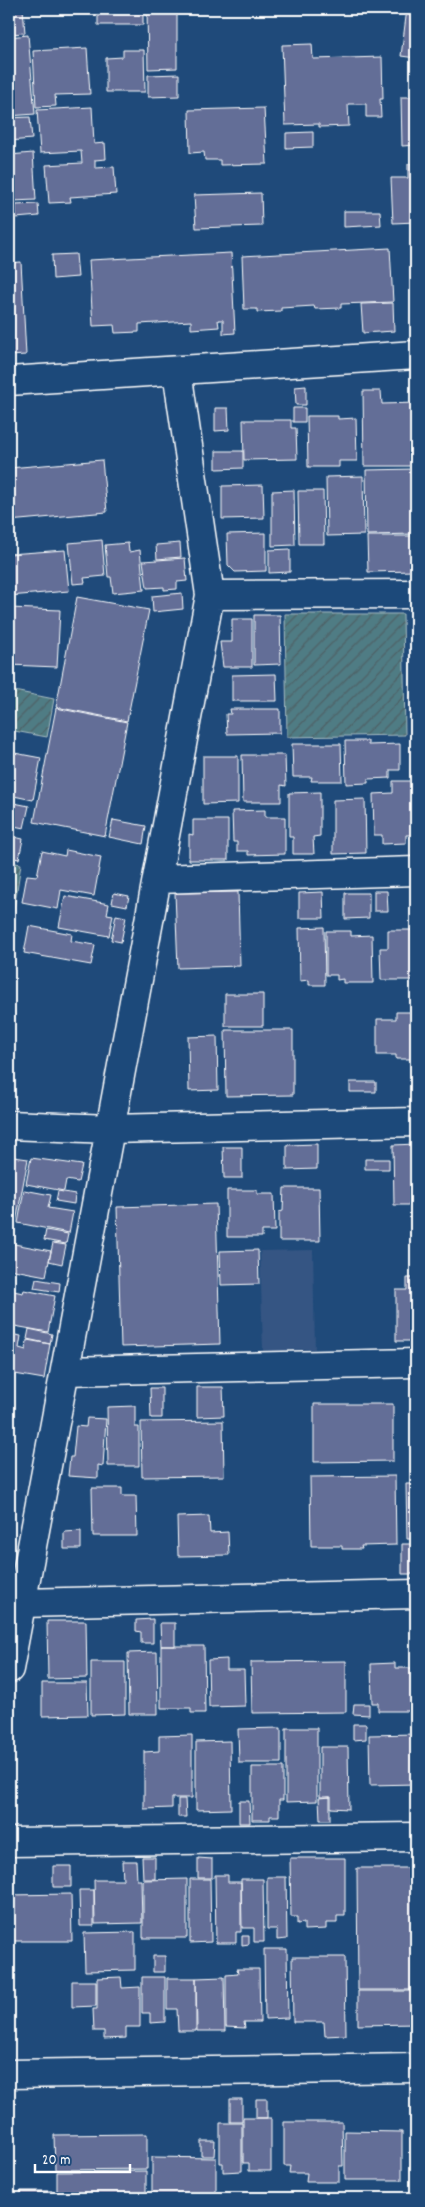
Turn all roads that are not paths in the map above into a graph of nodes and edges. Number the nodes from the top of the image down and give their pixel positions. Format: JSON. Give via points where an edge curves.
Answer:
{"nodes":[{"id":1,"x":416,"y":355,"type":"edge"},
{"id":2,"x":176,"y":371,"type":"junction"},
{"id":3,"x":9,"y":381,"type":"edge"},
{"id":4,"x":210,"y":594,"type":"junction"},
{"id":5,"x":416,"y":594,"type":"edge"},
{"id":6,"x":416,"y":871,"type":"edge"},
{"id":7,"x":157,"y":878,"type":"junction"},
{"id":8,"x":416,"y":1122,"type":"edge"},
{"id":9,"x":9,"y":1125,"type":"edge"},
{"id":10,"x":110,"y":1129,"type":"junction"},
{"id":11,"x":416,"y":1363,"type":"edge"},
{"id":12,"x":65,"y":1371,"type":"junction"},
{"id":13,"x":416,"y":1594,"type":"edge"},
{"id":14,"x":15,"y":1602,"type":"edge"},
{"id":15,"x":9,"y":1669,"type":"edge"},
{"id":16,"x":416,"y":1837,"type":"edge"},
{"id":17,"x":9,"y":1842,"type":"edge"},
{"id":18,"x":416,"y":2068,"type":"edge"},
{"id":19,"x":9,"y":2074,"type":"edge"}],
"edges":[{"from":1,"to":2,"type":"street"},
{"from":2,"to":3,"type":"street"},
{"from":2,"to":4,"type":"street"},
{"from":4,"to":5,"type":"street"},
{"from":4,"to":7,"type":"street"},
{"from":6,"to":7,"type":"street"},
{"from":7,"to":10,"type":"street"},
{"from":8,"to":10,"type":"street"},
{"from":9,"to":10,"type":"street"},
{"from":10,"to":12,"type":"street"},
{"from":11,"to":12,"type":"street"},
{"from":12,"to":14,"type":"street"},
{"from":13,"to":14,"type":"street"},
{"from":14,"to":15,"type":"street"},
{"from":16,"to":17,"type":"street"},
{"from":18,"to":19,"type":"street"}]}
